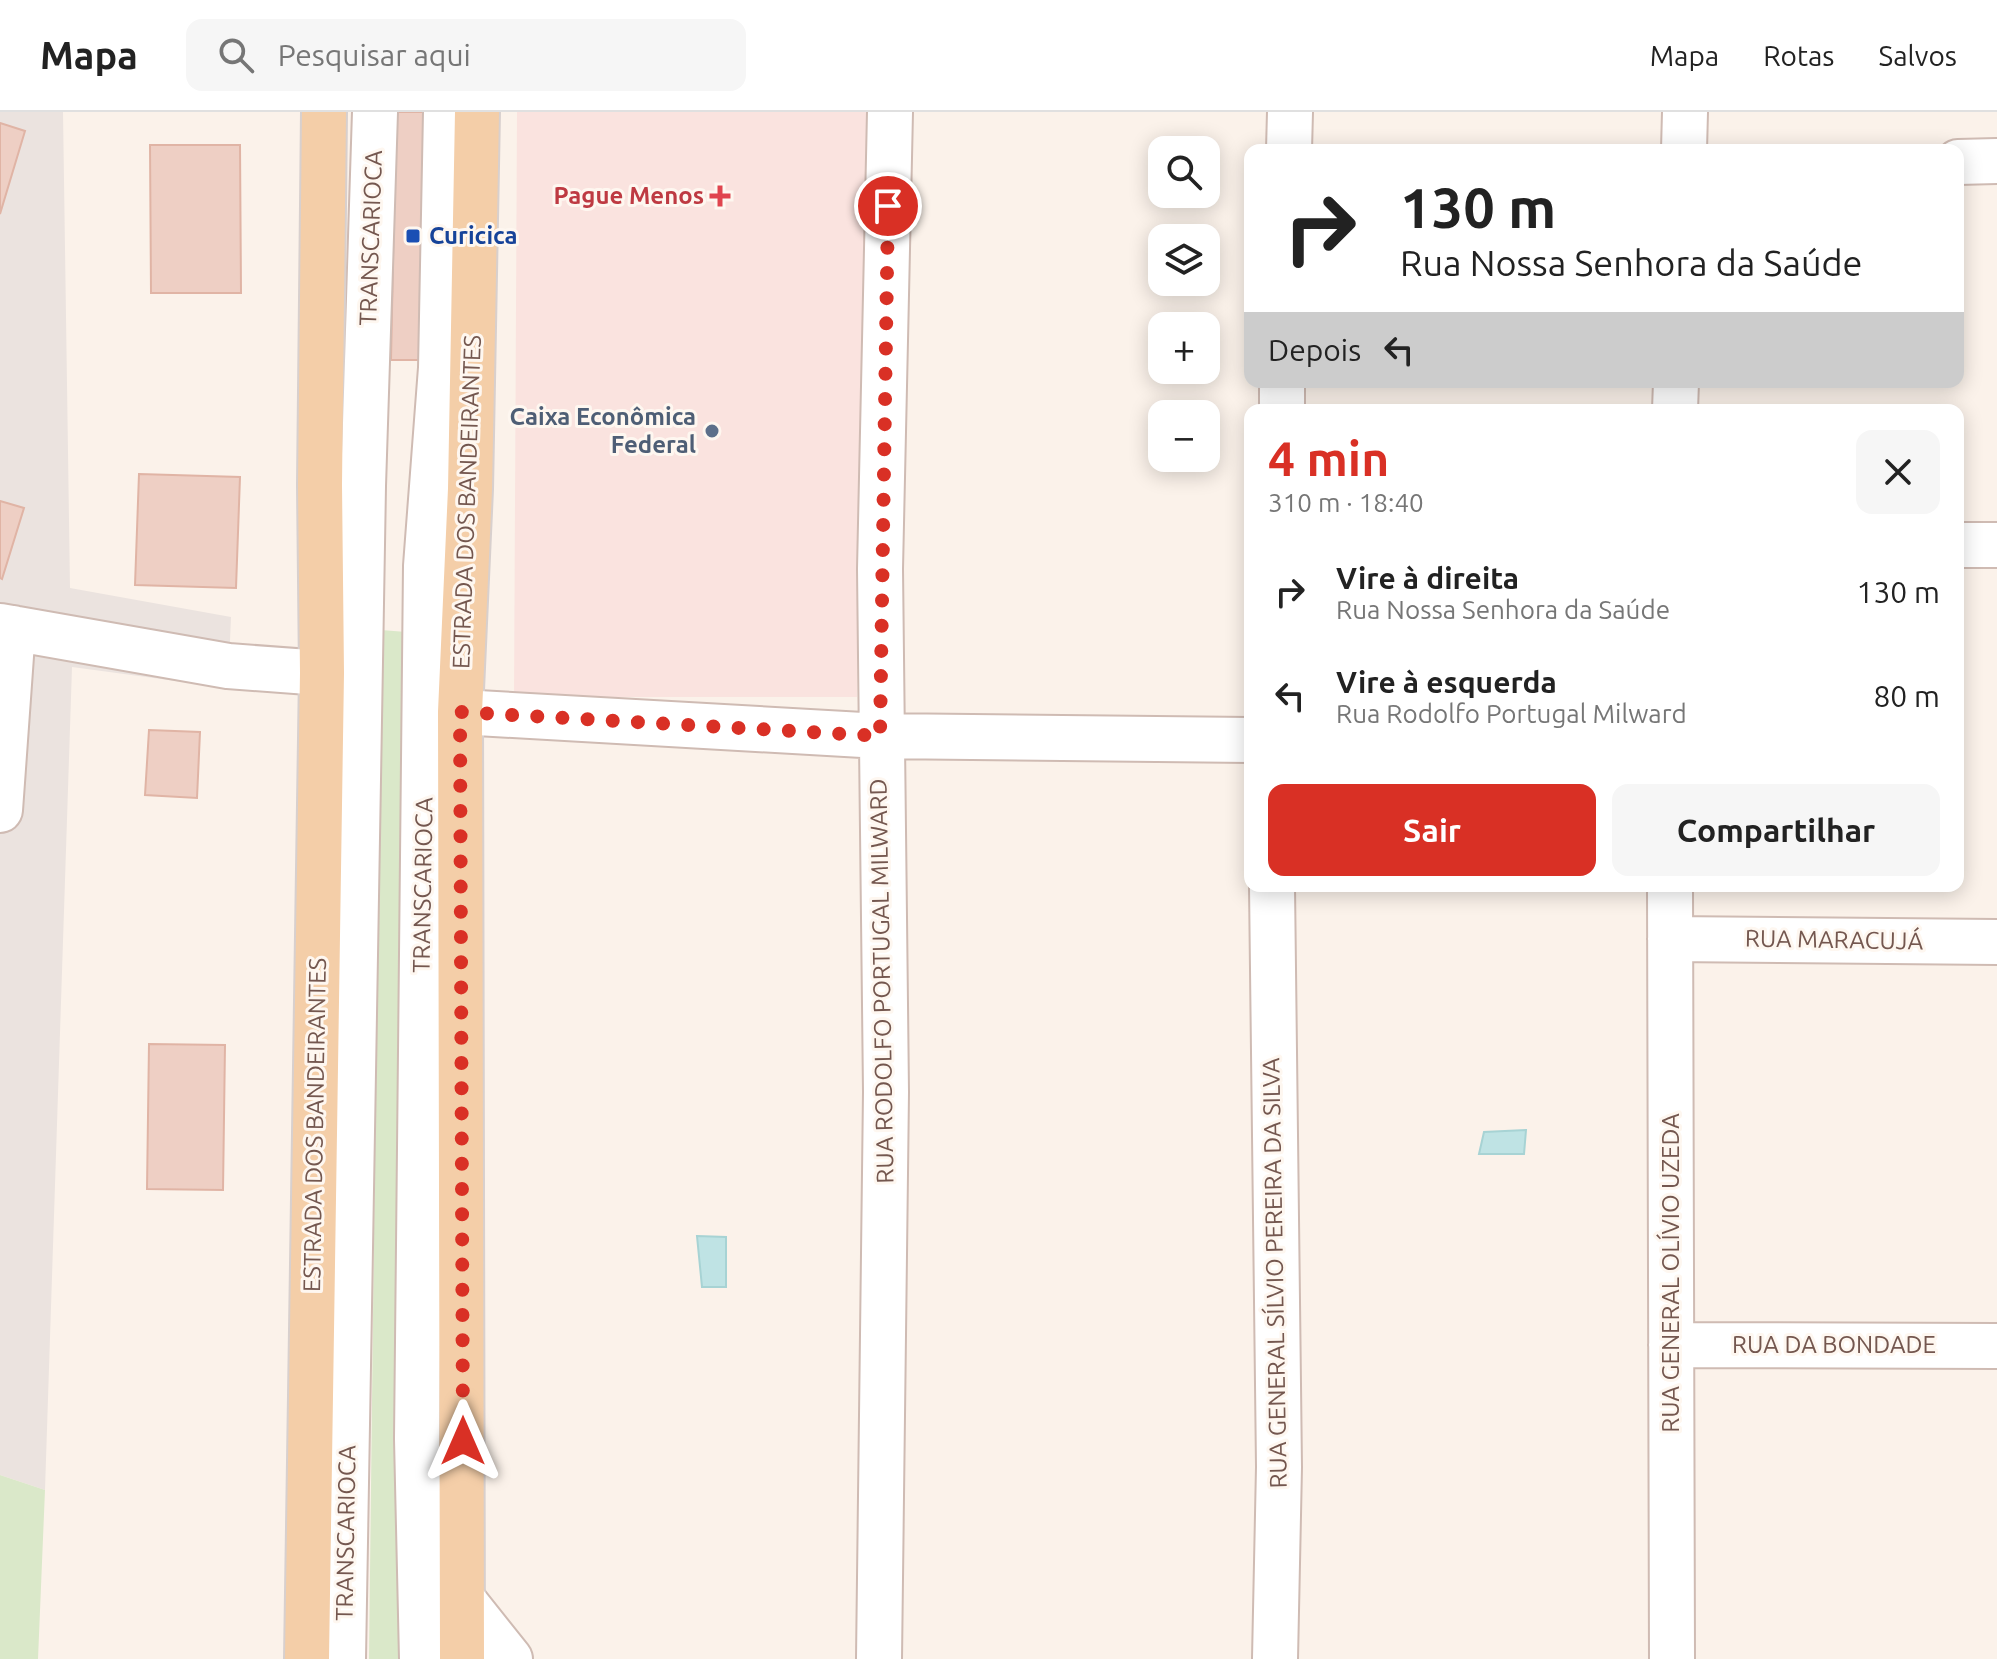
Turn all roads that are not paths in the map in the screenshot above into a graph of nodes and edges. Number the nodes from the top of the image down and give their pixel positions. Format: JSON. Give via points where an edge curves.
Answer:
{"nodes":[{"id":1,"x":324,"y":112,"type":"edge"},
{"id":2,"x":375,"y":112,"type":"edge"},
{"id":3,"x":446,"y":112,"type":"edge"},
{"id":4,"x":477,"y":112,"type":"edge"},
{"id":5,"x":890,"y":112,"type":"edge"},
{"id":6,"x":1290,"y":112,"type":"edge"},
{"id":7,"x":1685,"y":112,"type":"edge"},
{"id":8,"x":1289,"y":144,"type":"edge"},
{"id":9,"x":1684,"y":144,"type":"edge"},
{"id":10,"x":1997,"y":161,"type":"edge"},
{"id":11,"x":1964,"y":162,"type":"edge"},
{"id":12,"x":1964,"y":545,"type":"edge"},
{"id":13,"x":1997,"y":545,"type":"edge"},
{"id":14,"x":364,"y":565,"type":"junction"},
{"id":15,"x":426,"y":566,"type":"junction"},
{"id":16,"x":7,"y":627,"type":"edge"},
{"id":17,"x":322,"y":673,"type":"junction"},
{"id":18,"x":460,"y":712,"type":"junction"},
{"id":19,"x":880,"y":736,"type":"junction"},
{"id":20,"x":1244,"y":740,"type":"edge"},
{"id":21,"x":0,"y":810,"type":"edge"},
{"id":22,"x":1272,"y":892,"type":"edge"},
{"id":23,"x":1670,"y":892,"type":"edge"},
{"id":24,"x":1670,"y":939,"type":"junction"},
{"id":25,"x":1997,"y":942,"type":"edge"},
{"id":26,"x":1671,"y":1345,"type":"junction"},
{"id":27,"x":1997,"y":1346,"type":"edge"},
{"id":28,"x":463,"y":1600,"type":"junction"},
{"id":29,"x":307,"y":1659,"type":"edge"},
{"id":30,"x":343,"y":1659,"type":"edge"},
{"id":31,"x":422,"y":1659,"type":"edge"},
{"id":32,"x":462,"y":1659,"type":"edge"},
{"id":33,"x":510,"y":1659,"type":"edge"},
{"id":34,"x":879,"y":1659,"type":"edge"},
{"id":35,"x":1275,"y":1659,"type":"edge"},
{"id":36,"x":1672,"y":1659,"type":"edge"}],
"edges":[{"from":1,"to":17,"type":"main road","name":"ESTRADA DOS BANDEIRANTES"},
{"from":2,"to":14,"type":"street","name":"TRANSCARIOCA"},
{"from":3,"to":15,"type":"street","name":"TRANSCARIOCA","via":[[441,368]]},
{"from":4,"to":18,"type":"main road","name":"ESTRADA DOS BANDEIRANTES"},
{"from":5,"to":19,"type":"street","name":"RUA RODOLFO PORTUGAL MILWARD"},
{"from":6,"to":8,"type":"street"},
{"from":7,"to":9,"type":"street"},
{"from":10,"to":11,"type":"street"},
{"from":12,"to":13,"type":"street"},
{"from":14,"to":15,"type":"street"},
{"from":14,"to":30,"type":"street","name":"TRANSCARIOCA"},
{"from":15,"to":31,"type":"street","name":"TRANSCARIOCA","via":[[417,1439]]},
{"from":16,"to":17,"type":"street","via":[[228,666]]},
{"from":16,"to":21,"type":"street"},
{"from":17,"to":29,"type":"main road","name":"ESTRADA DOS BANDEIRANTES"},
{"from":18,"to":19,"type":"street"},
{"from":18,"to":28,"type":"main road","name":"ESTRADA DOS BANDEIRANTES"},
{"from":19,"to":20,"type":"street"},
{"from":19,"to":34,"type":"street","name":"RUA RODOLFO PORTUGAL MILWARD","via":[[886,1092]]},
{"from":22,"to":35,"type":"street","name":"RUA GENERAL SÍLVIO PEREIRA DA SILVA","via":[[1279,1467]]},
{"from":23,"to":24,"type":"street","name":"RUA GENERAL OLÍVIO UZEDA"},
{"from":24,"to":25,"type":"street","name":"RUA MARACUJÁ"},
{"from":24,"to":26,"type":"street","name":"RUA GENERAL OLÍVIO UZEDA"},
{"from":26,"to":27,"type":"street","name":"RUA DA BONDADE"},
{"from":26,"to":36,"type":"street","name":"RUA GENERAL OLÍVIO UZEDA"},
{"from":28,"to":32,"type":"main road","name":"ESTRADA DOS BANDEIRANTES"},
{"from":28,"to":33,"type":"street"}]}
